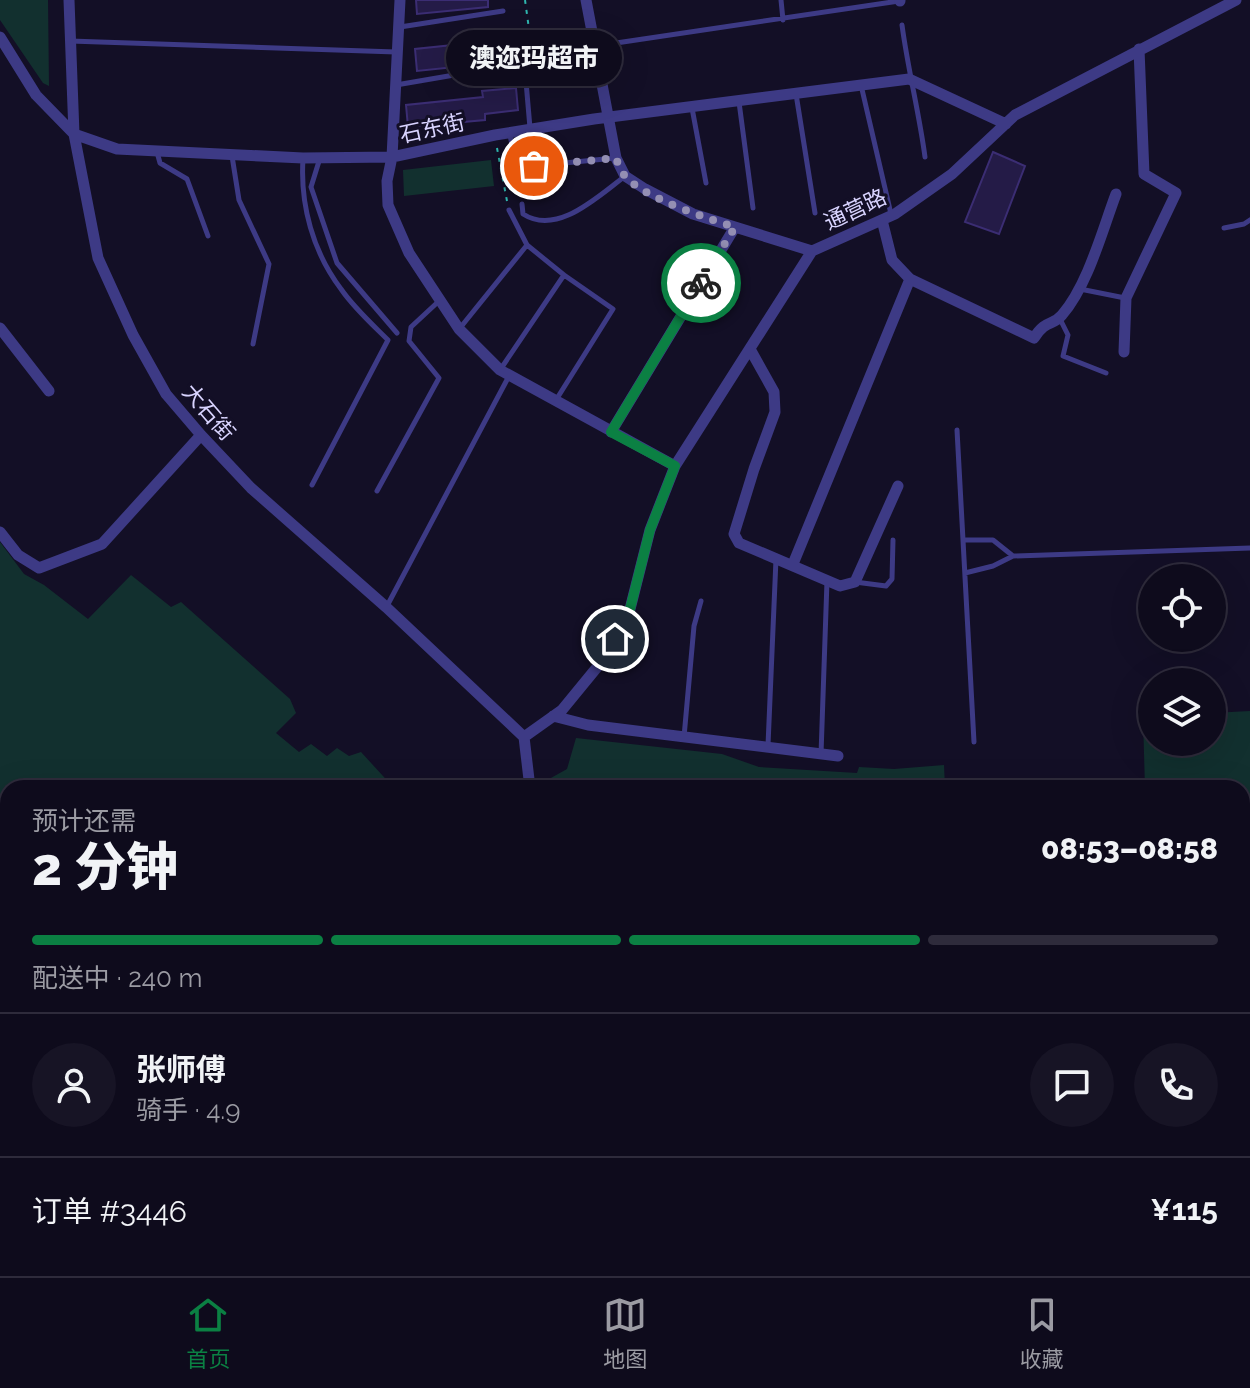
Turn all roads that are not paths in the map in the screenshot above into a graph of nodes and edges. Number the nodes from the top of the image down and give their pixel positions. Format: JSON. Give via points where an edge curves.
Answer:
{"nodes":[{"id":1,"x":69,"y":0,"type":"edge"},
{"id":2,"x":400,"y":0,"type":"edge"},
{"id":3,"x":586,"y":0,"type":"edge"},
{"id":4,"x":781,"y":0,"type":"edge"},
{"id":5,"x":840,"y":0,"type":"edge"},
{"id":6,"x":1236,"y":0,"type":"edge"},
{"id":7,"x":900,"y":1,"type":"edge"},
{"id":8,"x":841,"y":10,"type":"junction"},
{"id":9,"x":503,"y":11,"type":"dead end"},
{"id":10,"x":783,"y":20,"type":"junction"},
{"id":11,"x":902,"y":25,"type":"dead end"},
{"id":12,"x":399,"y":27,"type":"junction"},
{"id":13,"x":0,"y":37,"type":"edge"},
{"id":14,"x":70,"y":41,"type":"junction"},
{"id":15,"x":595,"y":46,"type":"junction"},
{"id":16,"x":1139,"y":49,"type":"junction"},
{"id":17,"x":397,"y":52,"type":"junction"},
{"id":18,"x":495,"y":68,"type":"dead end"},
{"id":19,"x":525,"y":70,"type":"road end"},
{"id":20,"x":909,"y":79,"type":"junction"},
{"id":21,"x":395,"y":85,"type":"junction"},
{"id":22,"x":861,"y":85,"type":"junction"},
{"id":23,"x":796,"y":93,"type":"junction"},
{"id":24,"x":739,"y":101,"type":"junction"},
{"id":25,"x":691,"y":107,"type":"junction"},
{"id":26,"x":608,"y":117,"type":"junction"},
{"id":27,"x":1006,"y":124,"type":"junction"},
{"id":28,"x":530,"y":129,"type":"junction"},
{"id":29,"x":510,"y":133,"type":"junction"},
{"id":30,"x":74,"y":134,"type":"junction"},
{"id":31,"x":156,"y":151,"type":"junction"},
{"id":32,"x":232,"y":155,"type":"junction"},
{"id":33,"x":392,"y":157,"type":"junction"},
{"id":34,"x":925,"y":157,"type":"dead end"},
{"id":35,"x":303,"y":158,"type":"junction"},
{"id":36,"x":320,"y":158,"type":"junction"},
{"id":37,"x":616,"y":158,"type":"junction"},
{"id":38,"x":516,"y":165,"type":"dead end"},
{"id":39,"x":534,"y":166,"type":"dead end"},
{"id":40,"x":625,"y":176,"type":"junction"},
{"id":41,"x":706,"y":183,"type":"dead end"},
{"id":42,"x":1116,"y":194,"type":"dead end"},
{"id":43,"x":522,"y":204,"type":"dead end"},
{"id":44,"x":753,"y":208,"type":"dead end"},
{"id":45,"x":509,"y":210,"type":"road end"},
{"id":46,"x":815,"y":213,"type":"dead end"},
{"id":47,"x":887,"y":218,"type":"junction"},
{"id":48,"x":1250,"y":220,"type":"edge"},
{"id":49,"x":735,"y":227,"type":"junction"},
{"id":50,"x":1224,"y":228,"type":"dead end"},
{"id":51,"x":208,"y":236,"type":"dead end"},
{"id":52,"x":527,"y":245,"type":"junction"},
{"id":53,"x":812,"y":251,"type":"junction"},
{"id":54,"x":564,"y":275,"type":"junction"},
{"id":55,"x":910,"y":279,"type":"junction"},
{"id":56,"x":1079,"y":289,"type":"junction"},
{"id":57,"x":1126,"y":298,"type":"junction"},
{"id":58,"x":440,"y":300,"type":"junction"},
{"id":59,"x":1060,"y":319,"type":"junction"},
{"id":60,"x":0,"y":328,"type":"edge"},
{"id":61,"x":459,"y":329,"type":"junction"},
{"id":62,"x":397,"y":333,"type":"dead end"},
{"id":63,"x":253,"y":344,"type":"dead end"},
{"id":64,"x":750,"y":349,"type":"junction"},
{"id":65,"x":1124,"y":352,"type":"dead end"},
{"id":66,"x":504,"y":373,"type":"junction"},
{"id":67,"x":1106,"y":373,"type":"dead end"},
{"id":68,"x":49,"y":391,"type":"dead end"},
{"id":69,"x":555,"y":401,"type":"junction"},
{"id":70,"x":957,"y":430,"type":"dead end"},
{"id":71,"x":611,"y":432,"type":"junction"},
{"id":72,"x":201,"y":435,"type":"junction"},
{"id":73,"x":675,"y":466,"type":"junction"},
{"id":74,"x":312,"y":485,"type":"dead end"},
{"id":75,"x":898,"y":486,"type":"dead end"},
{"id":76,"x":377,"y":491,"type":"dead end"},
{"id":77,"x":0,"y":532,"type":"edge"},
{"id":78,"x":893,"y":540,"type":"dead end"},
{"id":79,"x":963,"y":540,"type":"junction"},
{"id":80,"x":1250,"y":548,"type":"edge"},
{"id":81,"x":1013,"y":556,"type":"junction"},
{"id":82,"x":776,"y":558,"type":"junction"},
{"id":83,"x":793,"y":564,"type":"junction"},
{"id":84,"x":965,"y":573,"type":"junction"},
{"id":85,"x":827,"y":580,"type":"junction"},
{"id":86,"x":855,"y":582,"type":"junction"},
{"id":87,"x":701,"y":601,"type":"dead end"},
{"id":88,"x":386,"y":607,"type":"junction"},
{"id":89,"x":553,"y":716,"type":"junction"},
{"id":90,"x":524,"y":737,"type":"junction"},
{"id":91,"x":684,"y":737,"type":"junction"},
{"id":92,"x":974,"y":742,"type":"dead end"},
{"id":93,"x":768,"y":747,"type":"junction"},
{"id":94,"x":821,"y":754,"type":"junction"},
{"id":95,"x":838,"y":756,"type":"dead end"},
{"id":96,"x":529,"y":780,"type":"edge"}],
"edges":[{"from":1,"to":14,"type":"street","name":"大石街"},
{"from":2,"to":12,"type":"street"},
{"from":3,"to":15,"type":"street"},
{"from":4,"to":10,"type":"lane"},
{"from":5,"to":8,"type":"lane"},
{"from":6,"to":16,"type":"street","name":"通营路"},
{"from":7,"to":8,"type":"lane"},
{"from":8,"to":10,"type":"lane"},
{"from":9,"to":12,"type":"lane"},
{"from":10,"to":15,"type":"lane"},
{"from":11,"to":20,"type":"lane"},
{"from":12,"to":17,"type":"street"},
{"from":13,"to":30,"type":"street","name":"石东街","via":[[36,95]]},
{"from":14,"to":17,"type":"lane"},
{"from":14,"to":30,"type":"street","name":"大石街"},
{"from":15,"to":26,"type":"street"},
{"from":16,"to":27,"type":"street","name":"通营路"},
{"from":16,"to":57,"type":"street","via":[[1144,174],[1176,193]]},
{"from":17,"to":21,"type":"street"},
{"from":18,"to":21,"type":"lane"},
{"from":19,"to":28,"type":"lane"},
{"from":20,"to":22,"type":"street","name":"石东街"},
{"from":20,"to":27,"type":"street"},
{"from":20,"to":34,"type":"lane"},
{"from":21,"to":33,"type":"street"},
{"from":22,"to":23,"type":"street","name":"石东街"},
{"from":22,"to":47,"type":"lane"},
{"from":23,"to":24,"type":"street","name":"石东街"},
{"from":23,"to":46,"type":"lane"},
{"from":24,"to":25,"type":"street","name":"石东街"},
{"from":24,"to":44,"type":"lane"},
{"from":25,"to":26,"type":"street","name":"石东街"},
{"from":25,"to":41,"type":"lane"},
{"from":26,"to":28,"type":"street","name":"石东街"},
{"from":26,"to":37,"type":"street"},
{"from":27,"to":47,"type":"street","name":"通营路","via":[[952,174]]},
{"from":28,"to":29,"type":"street","name":"石东街"},
{"from":29,"to":33,"type":"street","name":"石东街"},
{"from":29,"to":38,"type":"lane"},
{"from":30,"to":31,"type":"street","name":"石东街","via":[[117,149]]},
{"from":30,"to":72,"type":"street","name":"大石街","via":[[98,258],[166,394]]},
{"from":31,"to":32,"type":"street","name":"石东街"},
{"from":31,"to":51,"type":"lane","via":[[160,163],[187,179]]},
{"from":32,"to":35,"type":"street","name":"石东街"},
{"from":32,"to":63,"type":"lane","via":[[239,200],[269,264]]},
{"from":33,"to":36,"type":"street","name":"石东街"},
{"from":33,"to":58,"type":"street","via":[[388,205],[409,253]]},
{"from":35,"to":36,"type":"street","name":"石东街"},
{"from":35,"to":74,"type":"lane","via":[[313,242],[341,290],[388,340]]},
{"from":36,"to":62,"type":"lane","via":[[311,187],[337,263]]},
{"from":37,"to":39,"type":"lane"},
{"from":37,"to":40,"type":"street"},
{"from":40,"to":43,"type":"lane","via":[[585,207],[558,219],[535,221],[523,214]]},
{"from":40,"to":49,"type":"street","via":[[693,214]]},
{"from":42,"to":56,"type":"street"},
{"from":45,"to":52,"type":"lane"},
{"from":47,"to":53,"type":"street","name":"通营路"},
{"from":47,"to":55,"type":"street","via":[[892,260]]},
{"from":48,"to":50,"type":"lane"},
{"from":49,"to":53,"type":"street"},
{"from":49,"to":71,"type":"street"},
{"from":52,"to":54,"type":"lane"},
{"from":52,"to":61,"type":"lane"},
{"from":53,"to":64,"type":"street","name":"通营路"},
{"from":54,"to":66,"type":"lane"},
{"from":54,"to":69,"type":"lane","via":[[613,309]]},
{"from":55,"to":59,"type":"street","via":[[1034,338],[1043,324]]},
{"from":55,"to":83,"type":"street"},
{"from":56,"to":57,"type":"lane"},
{"from":56,"to":59,"type":"street"},
{"from":57,"to":65,"type":"street"},
{"from":58,"to":61,"type":"street"},
{"from":58,"to":76,"type":"lane","via":[[411,327],[409,341],[439,378]]},
{"from":59,"to":67,"type":"lane","via":[[1068,335],[1063,356]]},
{"from":60,"to":68,"type":"street"},
{"from":61,"to":66,"type":"street"},
{"from":64,"to":73,"type":"street","name":"通营路"},
{"from":64,"to":82,"type":"street","via":[[774,392],[775,412],[734,534],[739,543]]},
{"from":66,"to":69,"type":"street"},
{"from":66,"to":88,"type":"lane"},
{"from":69,"to":71,"type":"street"},
{"from":70,"to":79,"type":"lane"},
{"from":71,"to":73,"type":"street"},
{"from":72,"to":77,"type":"street","via":[[102,544],[39,568],[18,555]]},
{"from":72,"to":88,"type":"street","name":"大石街","via":[[251,488]]},
{"from":73,"to":89,"type":"street","name":"通营路","via":[[650,530],[628,617],[603,660]]},
{"from":75,"to":86,"type":"street"},
{"from":78,"to":86,"type":"lane","via":[[892,579],[886,586]]},
{"from":79,"to":81,"type":"lane","via":[[993,540]]},
{"from":79,"to":84,"type":"lane"},
{"from":80,"to":81,"type":"lane"},
{"from":81,"to":84,"type":"lane"},
{"from":82,"to":83,"type":"street"},
{"from":82,"to":93,"type":"lane"},
{"from":83,"to":85,"type":"street"},
{"from":84,"to":92,"type":"lane"},
{"from":85,"to":86,"type":"street","via":[[840,586]]},
{"from":85,"to":94,"type":"lane"},
{"from":87,"to":91,"type":"lane"},
{"from":88,"to":90,"type":"street","name":"大石街"},
{"from":89,"to":90,"type":"street","name":"通营路"},
{"from":89,"to":91,"type":"street"},
{"from":90,"to":96,"type":"street"},
{"from":91,"to":93,"type":"street"},
{"from":93,"to":94,"type":"street"},
{"from":94,"to":95,"type":"street"}]}
